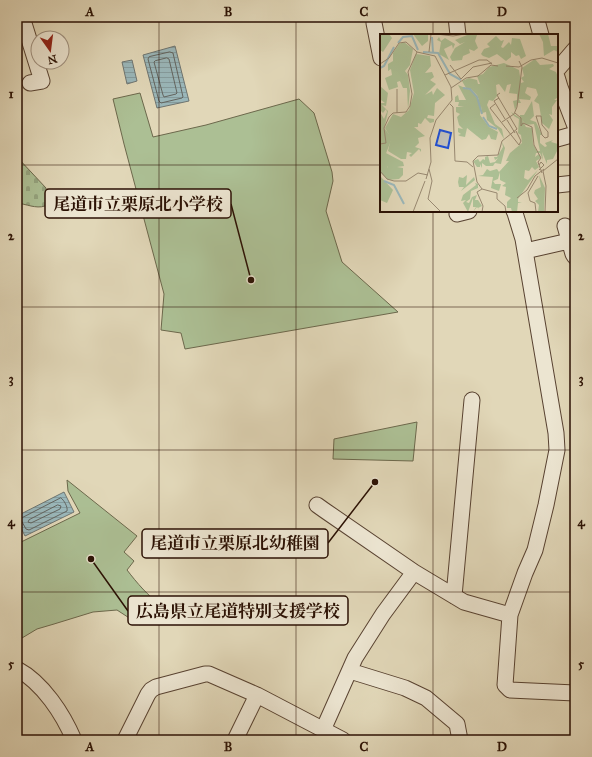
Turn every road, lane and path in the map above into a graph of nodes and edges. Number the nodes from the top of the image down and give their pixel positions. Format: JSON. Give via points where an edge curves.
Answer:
{"nodes":[{"id":1,"x":22,"y":17,"type":"edge"},
{"id":2,"x":374,"y":17,"type":"edge"},
{"id":3,"x":456,"y":17,"type":"edge"},
{"id":4,"x":536,"y":17,"type":"edge"},
{"id":5,"x":458,"y":34,"type":"edge"},
{"id":6,"x":541,"y":34,"type":"edge"},
{"id":7,"x":575,"y":49,"type":"edge"},
{"id":8,"x":380,"y":53,"type":"edge"},
{"id":9,"x":558,"y":69,"type":"edge"},
{"id":10,"x":558,"y":81,"type":"edge"},
{"id":11,"x":30,"y":83,"type":"dead end"},
{"id":12,"x":575,"y":126,"type":"edge"},
{"id":13,"x":575,"y":134,"type":"edge"},
{"id":14,"x":558,"y":140,"type":"edge"},
{"id":15,"x":575,"y":183,"type":"edge"},
{"id":16,"x":558,"y":185,"type":"edge"},
{"id":17,"x":514,"y":212,"type":"edge"},
{"id":18,"x":565,"y":226,"type":"dead end"},
{"id":19,"x":569,"y":241,"type":"junction"},
{"id":20,"x":525,"y":251,"type":"junction"},
{"id":21,"x":575,"y":257,"type":"edge"},
{"id":22,"x":472,"y":400,"type":"dead end"},
{"id":23,"x":317,"y":505,"type":"dead end"},
{"id":24,"x":414,"y":572,"type":"junction"},
{"id":25,"x":454,"y":596,"type":"junction"},
{"id":26,"x":510,"y":615,"type":"junction"},
{"id":27,"x":17,"y":669,"type":"edge"},
{"id":28,"x":350,"y":672,"type":"junction"},
{"id":29,"x":575,"y":693,"type":"edge"},
{"id":30,"x":257,"y":695,"type":"junction"},
{"id":31,"x":323,"y":730,"type":"junction"},
{"id":32,"x":74,"y":740,"type":"edge"},
{"id":33,"x":125,"y":740,"type":"edge"},
{"id":34,"x":236,"y":740,"type":"edge"},
{"id":35,"x":343,"y":740,"type":"edge"},
{"id":36,"x":460,"y":740,"type":"edge"}],
"edges":[{"from":1,"to":11,"type":"street","via":[[42,81]]},
{"from":2,"to":8,"type":"street"},
{"from":3,"to":5,"type":"street"},
{"from":4,"to":6,"type":"street"},
{"from":7,"to":9,"type":"street"},
{"from":10,"to":12,"type":"street"},
{"from":13,"to":14,"type":"street"},
{"from":15,"to":16,"type":"street"},
{"from":17,"to":20,"type":"street"},
{"from":18,"to":19,"type":"street"},
{"from":19,"to":20,"type":"street"},
{"from":19,"to":21,"type":"street"},
{"from":20,"to":26,"type":"street","via":[[557,450],[536,550],[525,572]]},
{"from":22,"to":25,"type":"street"},
{"from":23,"to":24,"type":"street"},
{"from":24,"to":25,"type":"street"},
{"from":24,"to":28,"type":"street","via":[[383,614],[355,658]]},
{"from":25,"to":26,"type":"street","via":[[464,602]]},
{"from":26,"to":29,"type":"street","via":[[505,685],[510,690]]},
{"from":27,"to":32,"type":"street","via":[[42,690],[60,714]]},
{"from":28,"to":31,"type":"street"},
{"from":28,"to":36,"type":"street","via":[[404,688],[426,698],[457,724]]},
{"from":30,"to":31,"type":"street"},
{"from":30,"to":33,"type":"street","via":[[209,674],[156,687],[148,694]]},
{"from":30,"to":34,"type":"street"},
{"from":31,"to":35,"type":"street"}]}
